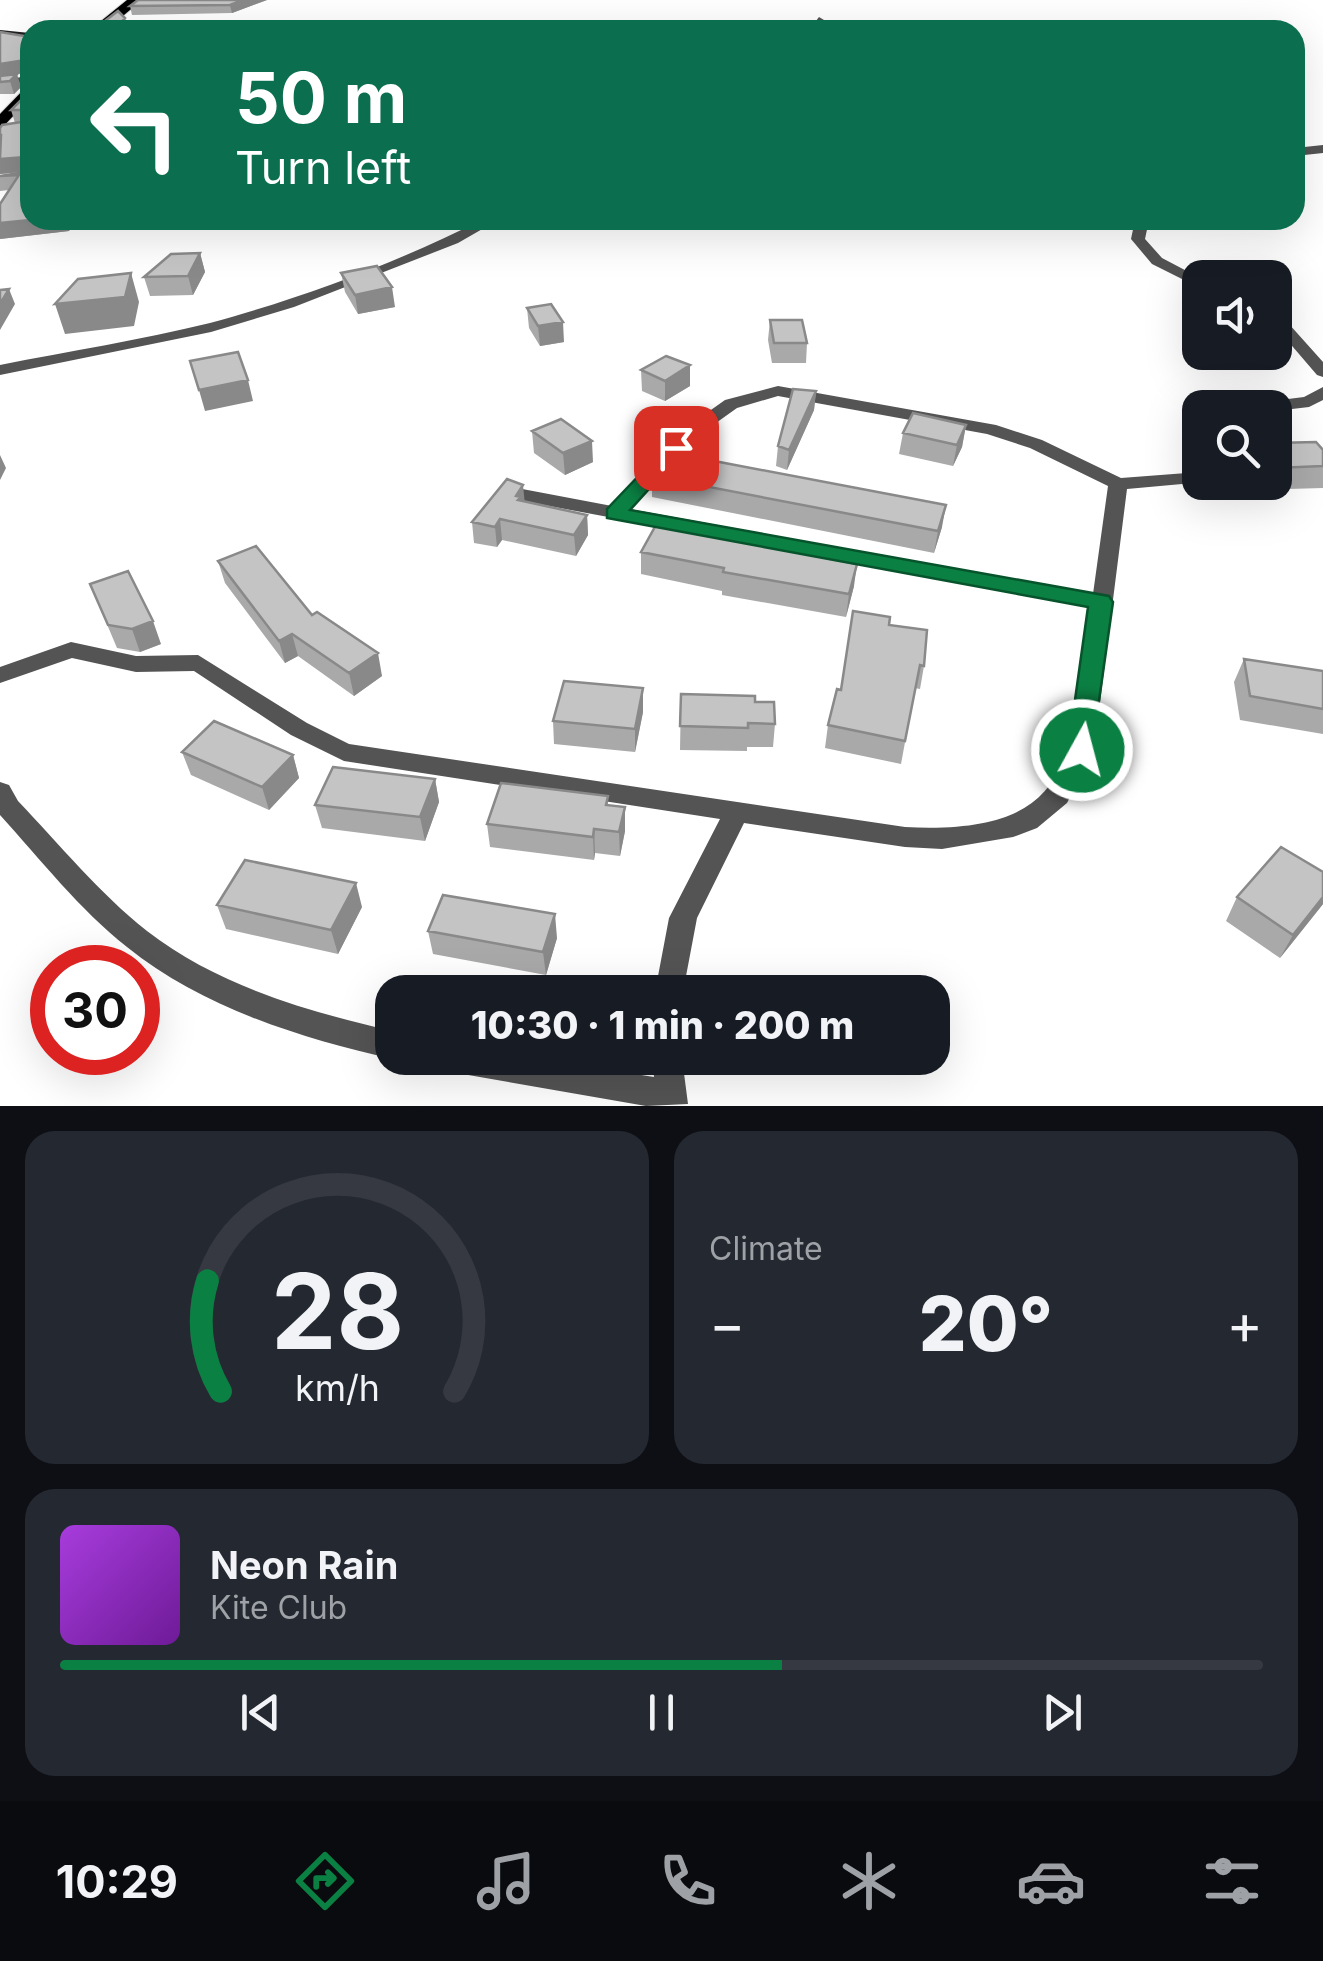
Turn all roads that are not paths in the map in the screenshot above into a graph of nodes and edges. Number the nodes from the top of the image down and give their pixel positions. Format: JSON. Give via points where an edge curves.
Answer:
{"nodes":[{"id":1,"x":134,"y":0,"type":"edge"},
{"id":2,"x":109,"y":20,"type":"edge"},
{"id":3,"x":20,"y":104,"type":"edge"},
{"id":4,"x":5,"y":129,"type":"edge"},
{"id":5,"x":472,"y":230,"type":"edge"},
{"id":6,"x":1140,"y":230,"type":"edge"},
{"id":7,"x":1182,"y":273,"type":"edge"},
{"id":8,"x":1292,"y":336,"type":"edge"},
{"id":9,"x":0,"y":370,"type":"edge"},
{"id":10,"x":1323,"y":372,"type":"edge"},
{"id":11,"x":1323,"y":392,"type":"edge"},
{"id":12,"x":1292,"y":404,"type":"edge"},
{"id":13,"x":1182,"y":479,"type":"edge"},
{"id":14,"x":1118,"y":484,"type":"junction"},
{"id":15,"x":517,"y":494,"type":"edge"},
{"id":16,"x":614,"y":514,"type":"junction"},
{"id":17,"x":1101,"y":602,"type":"junction"},
{"id":18,"x":0,"y":675,"type":"edge"},
{"id":19,"x":0,"y":792,"type":"edge"},
{"id":20,"x":737,"y":811,"type":"junction"},
{"id":21,"x":672,"y":975,"type":"edge"},
{"id":22,"x":375,"y":1041,"type":"edge"},
{"id":23,"x":540,"y":1075,"type":"edge"},
{"id":24,"x":669,"y":1075,"type":"edge"},
{"id":25,"x":671,"y":1100,"type":"edge"}],
"edges":[{"from":1,"to":2,"type":"highway"},
{"from":3,"to":4,"type":"highway"},
{"from":5,"to":9,"type":"street","via":[[288,304]]},
{"from":6,"to":7,"type":"street","via":[[1145,250]]},
{"from":8,"to":10,"type":"street"},
{"from":11,"to":12,"type":"street"},
{"from":13,"to":14,"type":"street"},
{"from":14,"to":16,"type":"street","via":[[990,429],[778,391],[731,404],[700,426]]},
{"from":14,"to":17,"type":"street"},
{"from":15,"to":16,"type":"street"},
{"from":16,"to":17,"type":"street"},
{"from":17,"to":20,"type":"street","via":[[1082,750],[1058,796],[1028,821],[942,839]]},
{"from":18,"to":20,"type":"street","via":[[71,650],[136,664],[198,663],[344,752]]},
{"from":19,"to":22,"type":"street","via":[[103,906],[155,952],[236,994]]},
{"from":20,"to":21,"type":"street","via":[[683,918]]},
{"from":23,"to":25,"type":"street"},
{"from":24,"to":25,"type":"street"}]}
